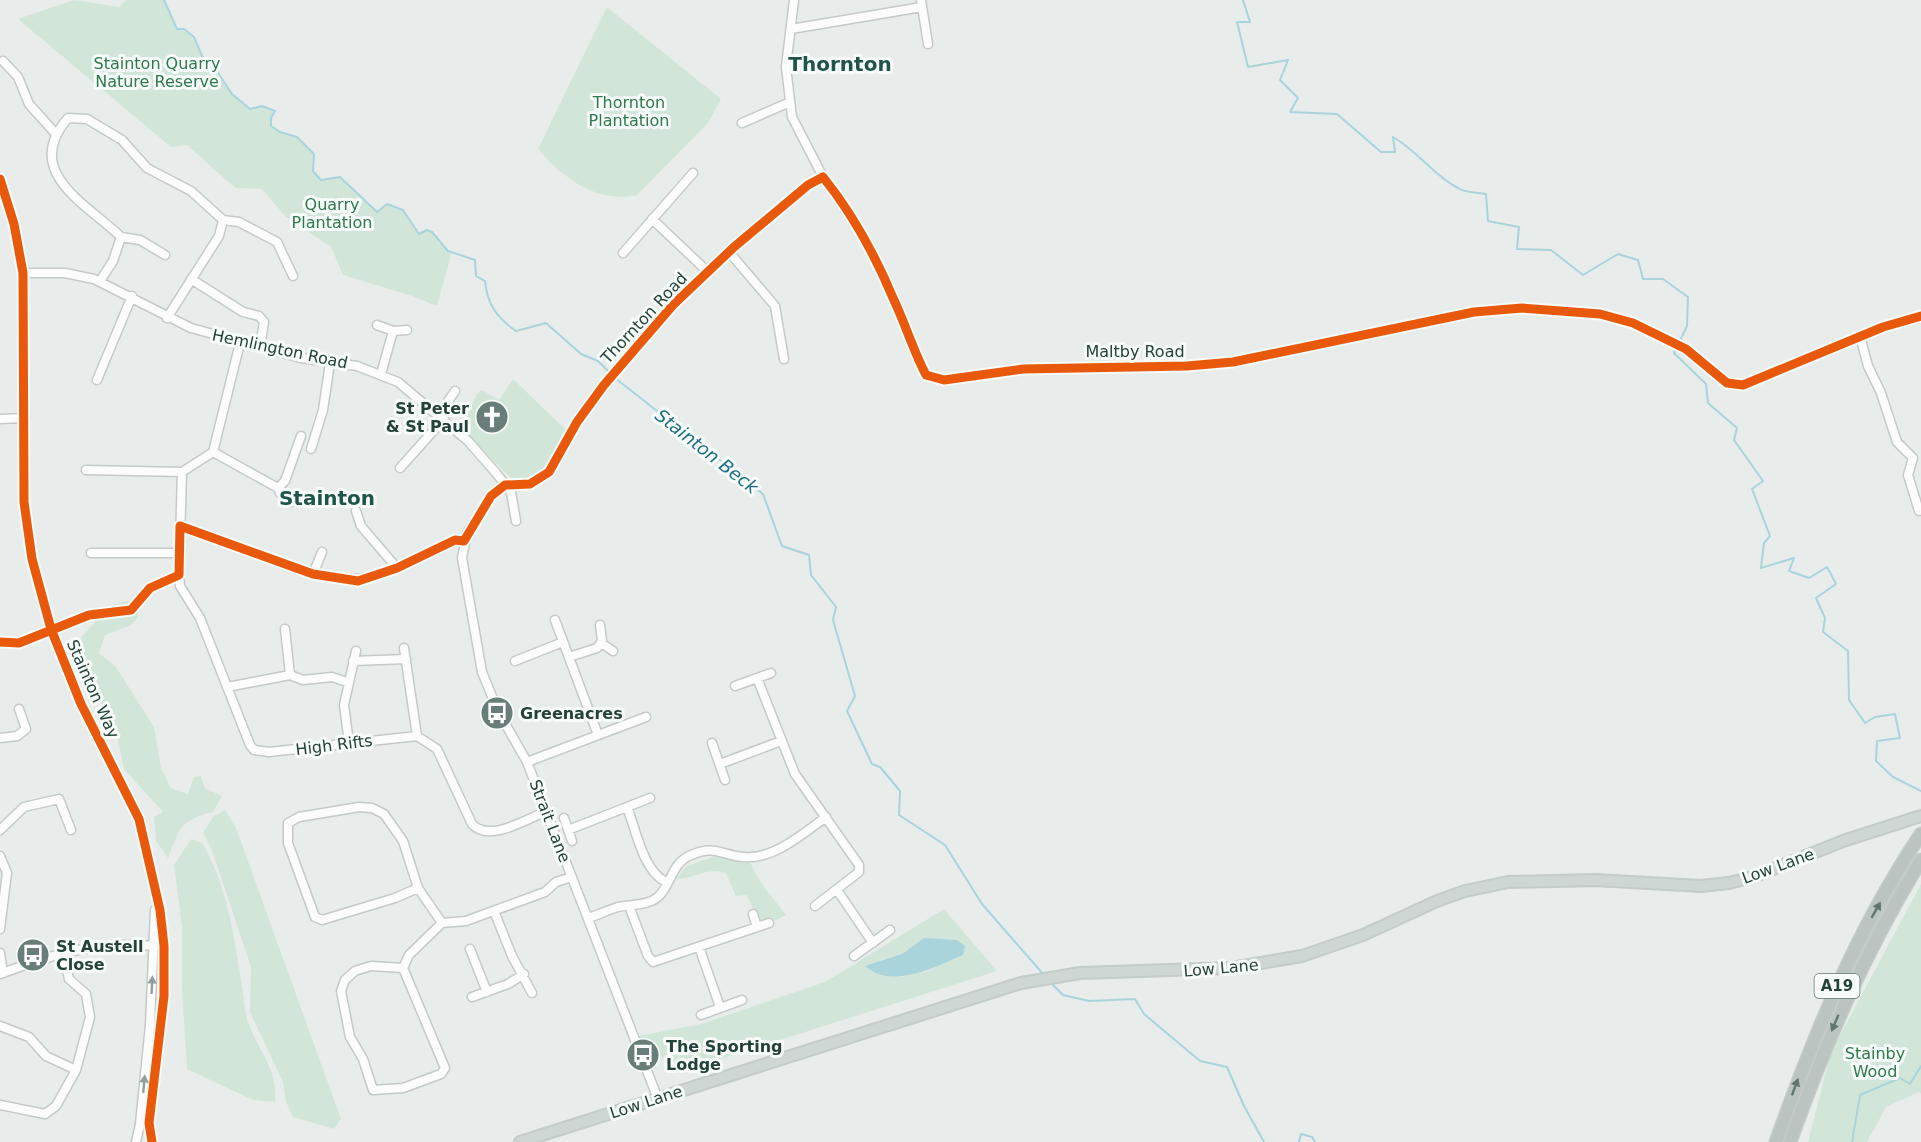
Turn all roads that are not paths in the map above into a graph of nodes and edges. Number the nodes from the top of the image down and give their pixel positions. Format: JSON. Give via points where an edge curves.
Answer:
{"nodes":[{"id":1,"x":794,"y":0,"type":"edge"},
{"id":2,"x":922,"y":3,"type":"edge"},
{"id":3,"x":790,"y":29,"type":"junction"},
{"id":4,"x":927,"y":44,"type":"dead end"},
{"id":5,"x":3,"y":61,"type":"dead end"},
{"id":6,"x":790,"y":102,"type":"junction"},
{"id":7,"x":742,"y":123,"type":"dead end"},
{"id":8,"x":55,"y":134,"type":"junction"},
{"id":9,"x":693,"y":173,"type":"dead end"},
{"id":10,"x":824,"y":177,"type":"junction"},
{"id":11,"x":0,"y":179,"type":"edge"},
{"id":12,"x":652,"y":219,"type":"junction"},
{"id":13,"x":223,"y":220,"type":"junction"},
{"id":14,"x":121,"y":237,"type":"junction"},
{"id":15,"x":729,"y":252,"type":"junction"},
{"id":16,"x":623,"y":253,"type":"dead end"},
{"id":17,"x":165,"y":255,"type":"dead end"},
{"id":18,"x":708,"y":272,"type":"junction"},
{"id":19,"x":23,"y":273,"type":"junction"},
{"id":20,"x":293,"y":276,"type":"dead end"},
{"id":21,"x":190,"y":279,"type":"junction"},
{"id":22,"x":100,"y":281,"type":"junction"},
{"id":23,"x":132,"y":296,"type":"junction"},
{"id":24,"x":1921,"y":316,"type":"edge"},
{"id":25,"x":167,"y":318,"type":"junction"},
{"id":26,"x":377,"y":325,"type":"dead end"},
{"id":27,"x":407,"y":330,"type":"dead end"},
{"id":28,"x":393,"y":331,"type":"junction"},
{"id":29,"x":1860,"y":336,"type":"junction"},
{"id":30,"x":240,"y":343,"type":"junction"},
{"id":31,"x":260,"y":347,"type":"junction"},
{"id":32,"x":784,"y":359,"type":"dead end"},
{"id":33,"x":330,"y":363,"type":"junction"},
{"id":34,"x":381,"y":374,"type":"junction"},
{"id":35,"x":98,"y":380,"type":"dead end"},
{"id":36,"x":455,"y":391,"type":"dead end"},
{"id":37,"x":442,"y":417,"type":"junction"},
{"id":38,"x":25,"y":418,"type":"junction"},
{"id":39,"x":0,"y":419,"type":"edge"},
{"id":40,"x":301,"y":436,"type":"dead end"},
{"id":41,"x":311,"y":448,"type":"dead end"},
{"id":42,"x":213,"y":452,"type":"junction"},
{"id":43,"x":1917,"y":460,"type":"edge"},
{"id":44,"x":400,"y":468,"type":"dead end"},
{"id":45,"x":86,"y":470,"type":"dead end"},
{"id":46,"x":182,"y":472,"type":"junction"},
{"id":47,"x":505,"y":485,"type":"junction"},
{"id":48,"x":278,"y":488,"type":"junction"},
{"id":49,"x":291,"y":502,"type":"dead end"},
{"id":50,"x":356,"y":511,"type":"dead end"},
{"id":51,"x":1919,"y":511,"type":"dead end"},
{"id":52,"x":516,"y":521,"type":"dead end"},
{"id":53,"x":180,"y":526,"type":"junction"},
{"id":54,"x":464,"y":541,"type":"junction"},
{"id":55,"x":322,"y":552,"type":"dead end"},
{"id":56,"x":92,"y":553,"type":"dead end"},
{"id":57,"x":180,"y":553,"type":"junction"},
{"id":58,"x":284,"y":564,"type":"dead end"},
{"id":59,"x":296,"y":568,"type":"dead end"},
{"id":60,"x":398,"y":568,"type":"junction"},
{"id":61,"x":313,"y":574,"type":"junction"},
{"id":62,"x":555,"y":620,"type":"dead end"},
{"id":63,"x":600,"y":625,"type":"dead end"},
{"id":64,"x":285,"y":629,"type":"dead end"},
{"id":65,"x":563,"y":642,"type":"junction"},
{"id":66,"x":601,"y":643,"type":"junction"},
{"id":67,"x":404,"y":648,"type":"dead end"},
{"id":68,"x":356,"y":651,"type":"dead end"},
{"id":69,"x":613,"y":651,"type":"dead end"},
{"id":70,"x":569,"y":657,"type":"junction"},
{"id":71,"x":406,"y":659,"type":"junction"},
{"id":72,"x":353,"y":661,"type":"junction"},
{"id":73,"x":515,"y":661,"type":"dead end"},
{"id":74,"x":771,"y":673,"type":"dead end"},
{"id":75,"x":290,"y":675,"type":"junction"},
{"id":76,"x":757,"y":678,"type":"junction"},
{"id":77,"x":347,"y":682,"type":"junction"},
{"id":78,"x":227,"y":687,"type":"junction"},
{"id":79,"x":735,"y":687,"type":"dead end"},
{"id":80,"x":19,"y":709,"type":"dead end"},
{"id":81,"x":646,"y":717,"type":"dead end"},
{"id":82,"x":598,"y":735,"type":"junction"},
{"id":83,"x":417,"y":736,"type":"junction"},
{"id":84,"x":0,"y":738,"type":"edge"},
{"id":85,"x":781,"y":741,"type":"junction"},
{"id":86,"x":349,"y":743,"type":"junction"},
{"id":87,"x":712,"y":743,"type":"dead end"},
{"id":88,"x":527,"y":762,"type":"junction"},
{"id":89,"x":720,"y":764,"type":"junction"},
{"id":90,"x":725,"y":780,"type":"dead end"},
{"id":91,"x":650,"y":798,"type":"dead end"},
{"id":92,"x":627,"y":807,"type":"junction"},
{"id":93,"x":547,"y":811,"type":"junction"},
{"id":94,"x":1921,"y":816,"type":"edge"},
{"id":95,"x":826,"y":817,"type":"junction"},
{"id":96,"x":564,"y":818,"type":"dead end"},
{"id":97,"x":0,"y":830,"type":"edge"},
{"id":98,"x":70,"y":830,"type":"dead end"},
{"id":99,"x":568,"y":830,"type":"junction"},
{"id":100,"x":1919,"y":837,"type":"edge"},
{"id":101,"x":572,"y":841,"type":"dead end"},
{"id":102,"x":0,"y":856,"type":"edge"},
{"id":103,"x":1921,"y":860,"type":"edge"},
{"id":104,"x":4,"y":873,"type":"edge"},
{"id":105,"x":572,"y":877,"type":"junction"},
{"id":106,"x":666,"y":882,"type":"junction"},
{"id":107,"x":155,"y":883,"type":"junction"},
{"id":108,"x":418,"y":888,"type":"junction"},
{"id":109,"x":837,"y":890,"type":"junction"},
{"id":110,"x":629,"y":906,"type":"junction"},
{"id":111,"x":815,"y":906,"type":"dead end"},
{"id":112,"x":494,"y":911,"type":"junction"},
{"id":113,"x":753,"y":914,"type":"dead end"},
{"id":114,"x":588,"y":918,"type":"junction"},
{"id":115,"x":442,"y":922,"type":"junction"},
{"id":116,"x":769,"y":923,"type":"dead end"},
{"id":117,"x":757,"y":927,"type":"junction"},
{"id":118,"x":0,"y":929,"type":"edge"},
{"id":119,"x":890,"y":930,"type":"dead end"},
{"id":120,"x":873,"y":943,"type":"junction"},
{"id":121,"x":154,"y":945,"type":"junction"},
{"id":122,"x":164,"y":946,"type":"junction"},
{"id":123,"x":699,"y":947,"type":"junction"},
{"id":124,"x":470,"y":950,"type":"dead end"},
{"id":125,"x":63,"y":951,"type":"junction"},
{"id":126,"x":0,"y":953,"type":"edge"},
{"id":127,"x":854,"y":956,"type":"dead end"},
{"id":128,"x":403,"y":968,"type":"junction"},
{"id":129,"x":2,"y":974,"type":"edge"},
{"id":130,"x":524,"y":974,"type":"junction"},
{"id":131,"x":487,"y":992,"type":"junction"},
{"id":132,"x":532,"y":993,"type":"dead end"},
{"id":133,"x":472,"y":997,"type":"dead end"},
{"id":134,"x":742,"y":1000,"type":"dead end"},
{"id":135,"x":720,"y":1007,"type":"junction"},
{"id":136,"x":700,"y":1015,"type":"dead end"},
{"id":137,"x":0,"y":1026,"type":"edge"},
{"id":138,"x":76,"y":1070,"type":"junction"},
{"id":139,"x":658,"y":1099,"type":"junction"},
{"id":140,"x":0,"y":1105,"type":"edge"},
{"id":141,"x":135,"y":1142,"type":"edge"},
{"id":142,"x":152,"y":1142,"type":"edge"},
{"id":143,"x":520,"y":1142,"type":"edge"},
{"id":144,"x":1776,"y":1142,"type":"edge"},
{"id":145,"x":1790,"y":1142,"type":"edge"}],
"edges":[{"from":1,"to":3,"type":"street"},
{"from":2,"to":3,"type":"street"},
{"from":2,"to":4,"type":"street"},
{"from":3,"to":6,"type":"street","via":[[786,67]]},
{"from":5,"to":8,"type":"street","via":[[18,77],[29,104]]},
{"from":6,"to":7,"type":"street"},
{"from":6,"to":10,"type":"street","via":[[792,117]]},
{"from":8,"to":13,"type":"street","via":[[68,118],[87,119],[122,140],[147,168],[191,191]]},
{"from":8,"to":14,"type":"street","via":[[52,159],[59,180],[74,199],[95,212]]},
{"from":9,"to":12,"type":"street"},
{"from":10,"to":15,"type":"street","name":"Thornton Road","via":[[808,185]]},
{"from":10,"to":29,"type":"street","name":"Maltby Road","via":[[861,232],[926,375],[944,380],[1023,369],[1233,362],[1474,312],[1522,309],[1600,314],[1633,323],[1686,349],[1727,383],[1743,385]]},
{"from":11,"to":19,"type":"street","name":"Stainton Way"},
{"from":12,"to":16,"type":"street"},
{"from":12,"to":18,"type":"street"},
{"from":13,"to":20,"type":"street","via":[[239,222],[277,242],[292,260]]},
{"from":13,"to":21,"type":"street","via":[[219,237]]},
{"from":14,"to":17,"type":"street","via":[[140,240]]},
{"from":14,"to":22,"type":"street","via":[[113,261]]},
{"from":15,"to":18,"type":"street","name":"Thornton Road"},
{"from":15,"to":32,"type":"street","via":[[775,306]]},
{"from":18,"to":47,"type":"street","name":"Thornton Road","via":[[673,305],[604,385],[577,422],[549,472],[530,484]]},
{"from":19,"to":22,"type":"street","name":"Hemlington Road","via":[[65,273]]},
{"from":19,"to":38,"type":"street","name":"Stainton Way"},
{"from":21,"to":25,"type":"street"},
{"from":21,"to":31,"type":"street","via":[[243,312],[259,316],[264,322]]},
{"from":22,"to":23,"type":"street","name":"Hemlington Road"},
{"from":23,"to":25,"type":"street","name":"Hemlington Road"},
{"from":23,"to":35,"type":"street"},
{"from":24,"to":29,"type":"street"},
{"from":25,"to":30,"type":"street","name":"Hemlington Road"},
{"from":26,"to":28,"type":"street"},
{"from":27,"to":28,"type":"street"},
{"from":28,"to":34,"type":"street"},
{"from":29,"to":43,"type":"street","via":[[1897,442]]},
{"from":30,"to":31,"type":"street","name":"Hemlington Road"},
{"from":30,"to":42,"type":"street"},
{"from":31,"to":33,"type":"street","name":"Hemlington Road"},
{"from":33,"to":34,"type":"street","name":"Hemlington Road"},
{"from":33,"to":41,"type":"street","via":[[323,410]]},
{"from":34,"to":37,"type":"street","name":"Hemlington Road","via":[[398,382]]},
{"from":36,"to":37,"type":"street"},
{"from":37,"to":44,"type":"street"},
{"from":37,"to":47,"type":"street","name":"Hemlington Road"},
{"from":38,"to":39,"type":"street"},
{"from":38,"to":107,"type":"street","name":"Stainton Way","via":[[24,501],[32,559],[51,628],[81,704],[139,819]]},
{"from":40,"to":48,"type":"street","via":[[285,482]]},
{"from":42,"to":46,"type":"street"},
{"from":42,"to":48,"type":"street"},
{"from":43,"to":51,"type":"street","via":[[1908,475]]},
{"from":45,"to":46,"type":"street"},
{"from":46,"to":53,"type":"street"},
{"from":47,"to":52,"type":"street","via":[[512,492]]},
{"from":47,"to":54,"type":"street","via":[[491,496]]},
{"from":48,"to":49,"type":"street"},
{"from":50,"to":60,"type":"street","via":[[361,526]]},
{"from":53,"to":57,"type":"street"},
{"from":53,"to":58,"type":"street"},
{"from":54,"to":60,"type":"street","via":[[455,540]]},
{"from":54,"to":88,"type":"street","name":"Strait Lane","via":[[462,558],[482,672],[498,711]]},
{"from":55,"to":61,"type":"street"},
{"from":56,"to":57,"type":"street"},
{"from":57,"to":78,"type":"street","name":"High Rifts","via":[[180,586],[200,618]]},
{"from":59,"to":61,"type":"street"},
{"from":60,"to":61,"type":"street","via":[[358,580]]},
{"from":62,"to":65,"type":"street"},
{"from":63,"to":66,"type":"street"},
{"from":64,"to":75,"type":"street"},
{"from":65,"to":70,"type":"street"},
{"from":65,"to":73,"type":"street"},
{"from":66,"to":69,"type":"street"},
{"from":66,"to":70,"type":"street","via":[[588,652]]},
{"from":67,"to":71,"type":"street"},
{"from":68,"to":72,"type":"street"},
{"from":70,"to":82,"type":"street"},
{"from":71,"to":72,"type":"street"},
{"from":71,"to":83,"type":"street"},
{"from":72,"to":77,"type":"street"},
{"from":74,"to":76,"type":"street"},
{"from":75,"to":77,"type":"street","via":[[303,680],[332,678]]},
{"from":75,"to":78,"type":"street"},
{"from":76,"to":79,"type":"street"},
{"from":76,"to":85,"type":"street"},
{"from":77,"to":86,"type":"street","via":[[344,705]]},
{"from":78,"to":86,"type":"street","name":"High Rifts","via":[[254,750],[269,752]]},
{"from":80,"to":84,"type":"street","via":[[26,729],[17,736]]},
{"from":81,"to":82,"type":"street"},
{"from":82,"to":88,"type":"street"},
{"from":83,"to":86,"type":"street","name":"High Rifts"},
{"from":83,"to":93,"type":"street","via":[[437,748],[476,828],[493,832]]},
{"from":85,"to":89,"type":"street"},
{"from":85,"to":95,"type":"street","via":[[795,774]]},
{"from":87,"to":89,"type":"street"},
{"from":88,"to":93,"type":"street","name":"Strait Lane"},
{"from":89,"to":90,"type":"street"},
{"from":91,"to":92,"type":"street"},
{"from":92,"to":99,"type":"street"},
{"from":92,"to":106,"type":"street","via":[[650,868]]},
{"from":93,"to":105,"type":"street","name":"Strait Lane"},
{"from":94,"to":139,"type":"main road","name":"Low Lane","via":[[1729,883],[1692,886],[1595,880],[1508,882],[1465,891],[1329,949],[1274,962],[1231,969],[1038,979]]},
{"from":95,"to":106,"type":"street","via":[[789,843],[754,857],[743,858],[715,849],[688,856]]},
{"from":95,"to":109,"type":"street","via":[[860,865],[860,873]]},
{"from":96,"to":99,"type":"street"},
{"from":97,"to":98,"type":"street","via":[[24,807],[58,799]]},
{"from":99,"to":101,"type":"street"},
{"from":144,"to":100,"type":"highway","number":"A19","one_way":true,"via":[[1845,968]]},
{"from":102,"to":104,"type":"street"},
{"from":103,"to":145,"type":"highway","number":"A19","one_way":true,"via":[[1857,973]]},
{"from":104,"to":118,"type":"street"},
{"from":105,"to":112,"type":"street"},
{"from":105,"to":114,"type":"street","name":"Strait Lane"},
{"from":106,"to":110,"type":"street","via":[[660,895],[651,901]]},
{"from":107,"to":121,"type":"street","name":"Stainton Way"},
{"from":107,"to":122,"type":"street","name":"Stainton Way"},
{"from":108,"to":108,"type":"street","via":[[322,920],[315,917],[288,843],[288,823],[349,808],[372,808],[393,824],[403,841]]},
{"from":108,"to":115,"type":"street"},
{"from":109,"to":111,"type":"street"},
{"from":109,"to":120,"type":"street"},
{"from":110,"to":114,"type":"street"},
{"from":110,"to":123,"type":"street","via":[[653,962]]},
{"from":112,"to":115,"type":"street","via":[[466,921]]},
{"from":112,"to":130,"type":"street","via":[[512,956]]},
{"from":113,"to":117,"type":"street"},
{"from":114,"to":139,"type":"street","name":"Strait Lane"},
{"from":115,"to":128,"type":"street","via":[[410,955]]},
{"from":116,"to":117,"type":"street"},
{"from":117,"to":123,"type":"street"},
{"from":119,"to":120,"type":"street"},
{"from":120,"to":127,"type":"street"},
{"from":121,"to":122,"type":"street"},
{"from":121,"to":125,"type":"street","via":[[106,945]]},
{"from":141,"to":121,"type":"street","name":"Stainton Way","one_way":true,"via":[[141,1124]]},
{"from":122,"to":142,"type":"street","name":"Stainton Way","via":[[164,996],[149,1123]]},
{"from":123,"to":135,"type":"street"},
{"from":124,"to":131,"type":"street"},
{"from":125,"to":129,"type":"street"},
{"from":125,"to":138,"type":"street","via":[[69,979],[86,994],[90,1017]]},
{"from":126,"to":129,"type":"street"},
{"from":128,"to":128,"type":"street","via":[[445,1068],[441,1074],[403,1088],[373,1090],[363,1059],[350,1037],[341,991],[345,980],[355,971],[371,966]]},
{"from":130,"to":131,"type":"street"},
{"from":130,"to":132,"type":"street"},
{"from":131,"to":133,"type":"street"},
{"from":134,"to":135,"type":"street"},
{"from":135,"to":136,"type":"street"},
{"from":137,"to":138,"type":"street","via":[[29,1037],[46,1056]]},
{"from":138,"to":140,"type":"street","via":[[56,1106],[45,1114]]},
{"from":139,"to":143,"type":"main road","name":"Low Lane"}]}
